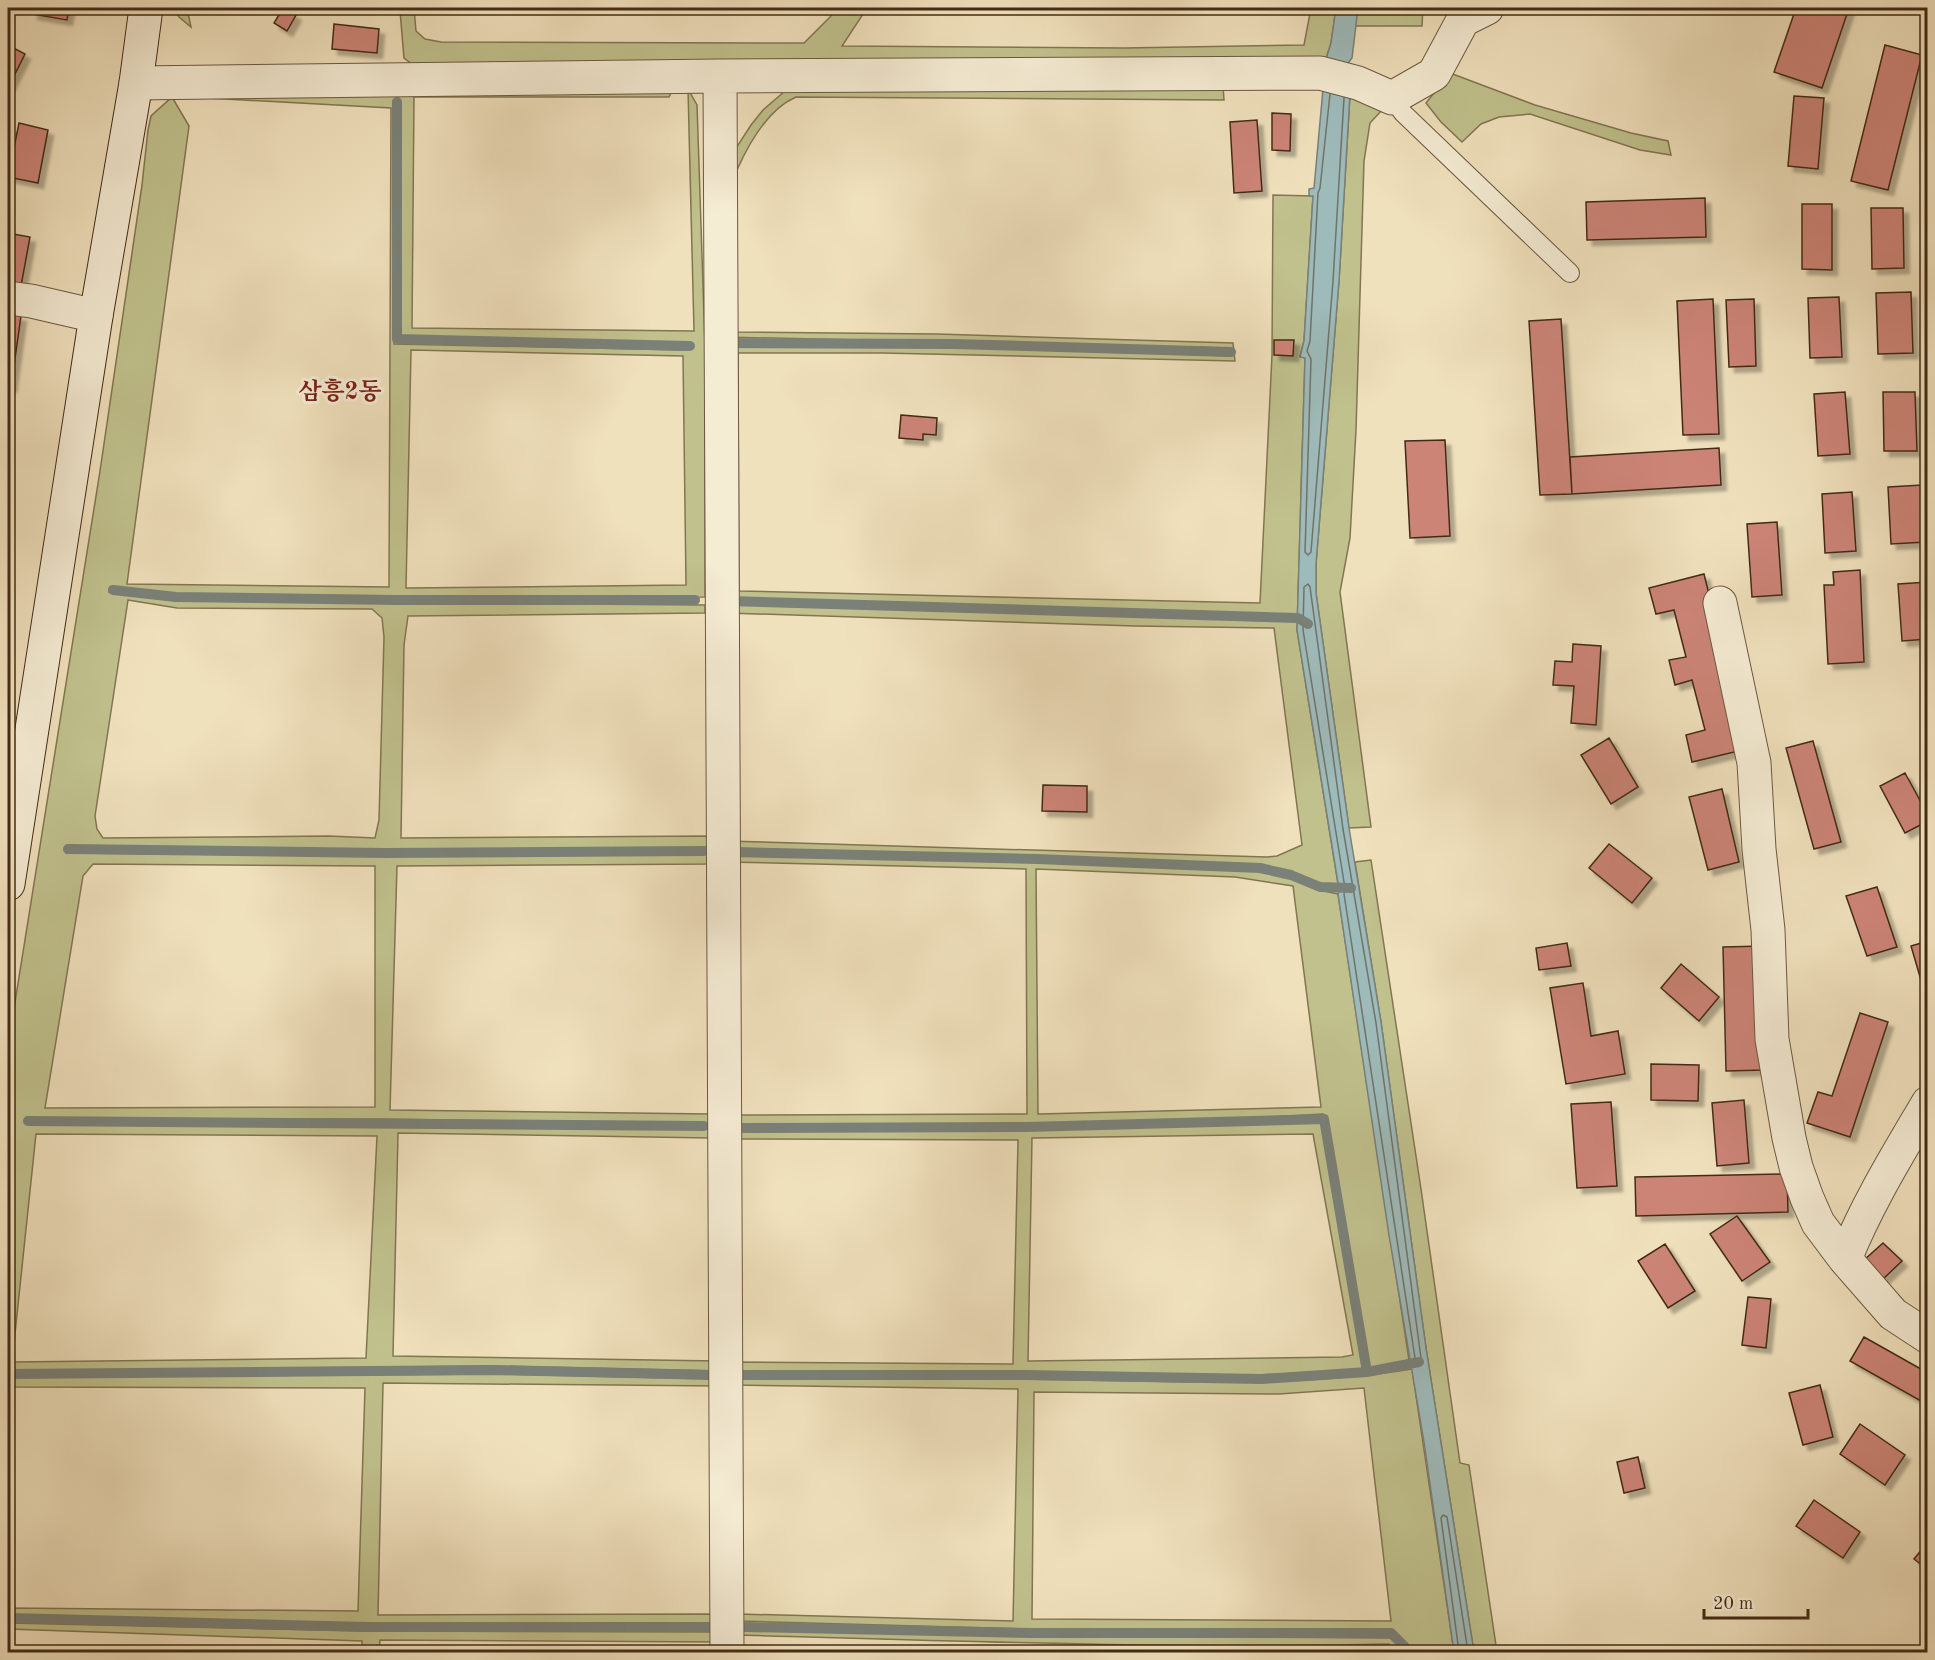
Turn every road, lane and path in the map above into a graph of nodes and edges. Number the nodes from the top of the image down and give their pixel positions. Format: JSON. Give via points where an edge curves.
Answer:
{"nodes":[{"id":1,"x":146,"y":8,"type":"edge"},
{"id":2,"x":1487,"y":8,"type":"edge"},
{"id":3,"x":720,"y":76,"type":"junction"},
{"id":4,"x":136,"y":83,"type":"junction"},
{"id":5,"x":1392,"y":98,"type":"junction"},
{"id":6,"x":1570,"y":273,"type":"dead end"},
{"id":7,"x":8,"y":298,"type":"edge"},
{"id":8,"x":96,"y":316,"type":"junction"},
{"id":9,"x":1720,"y":603,"type":"dead end"},
{"id":10,"x":8,"y":885,"type":"edge"},
{"id":11,"x":1928,"y":1103,"type":"edge"},
{"id":12,"x":1845,"y":1259,"type":"junction"},
{"id":13,"x":1928,"y":1337,"type":"edge"},
{"id":14,"x":727,"y":1653,"type":"edge"}],
"edges":[{"from":1,"to":4,"type":"street"},
{"from":2,"to":5,"type":"street","via":[[1463,20],[1434,74]]},
{"from":3,"to":4,"type":"street"},
{"from":3,"to":5,"type":"street","via":[[1320,73],[1358,83]]},
{"from":3,"to":14,"type":"street"},
{"from":4,"to":8,"type":"street"},
{"from":5,"to":6,"type":"lane","via":[[1411,121]]},
{"from":7,"to":8,"type":"street"},
{"from":8,"to":10,"type":"street"},
{"from":9,"to":12,"type":"street","via":[[1754,763],[1772,1039],[1789,1138],[1818,1223]]},
{"from":11,"to":12,"type":"street","via":[[1891,1165]]},
{"from":12,"to":13,"type":"street","via":[[1893,1314]]}]}
